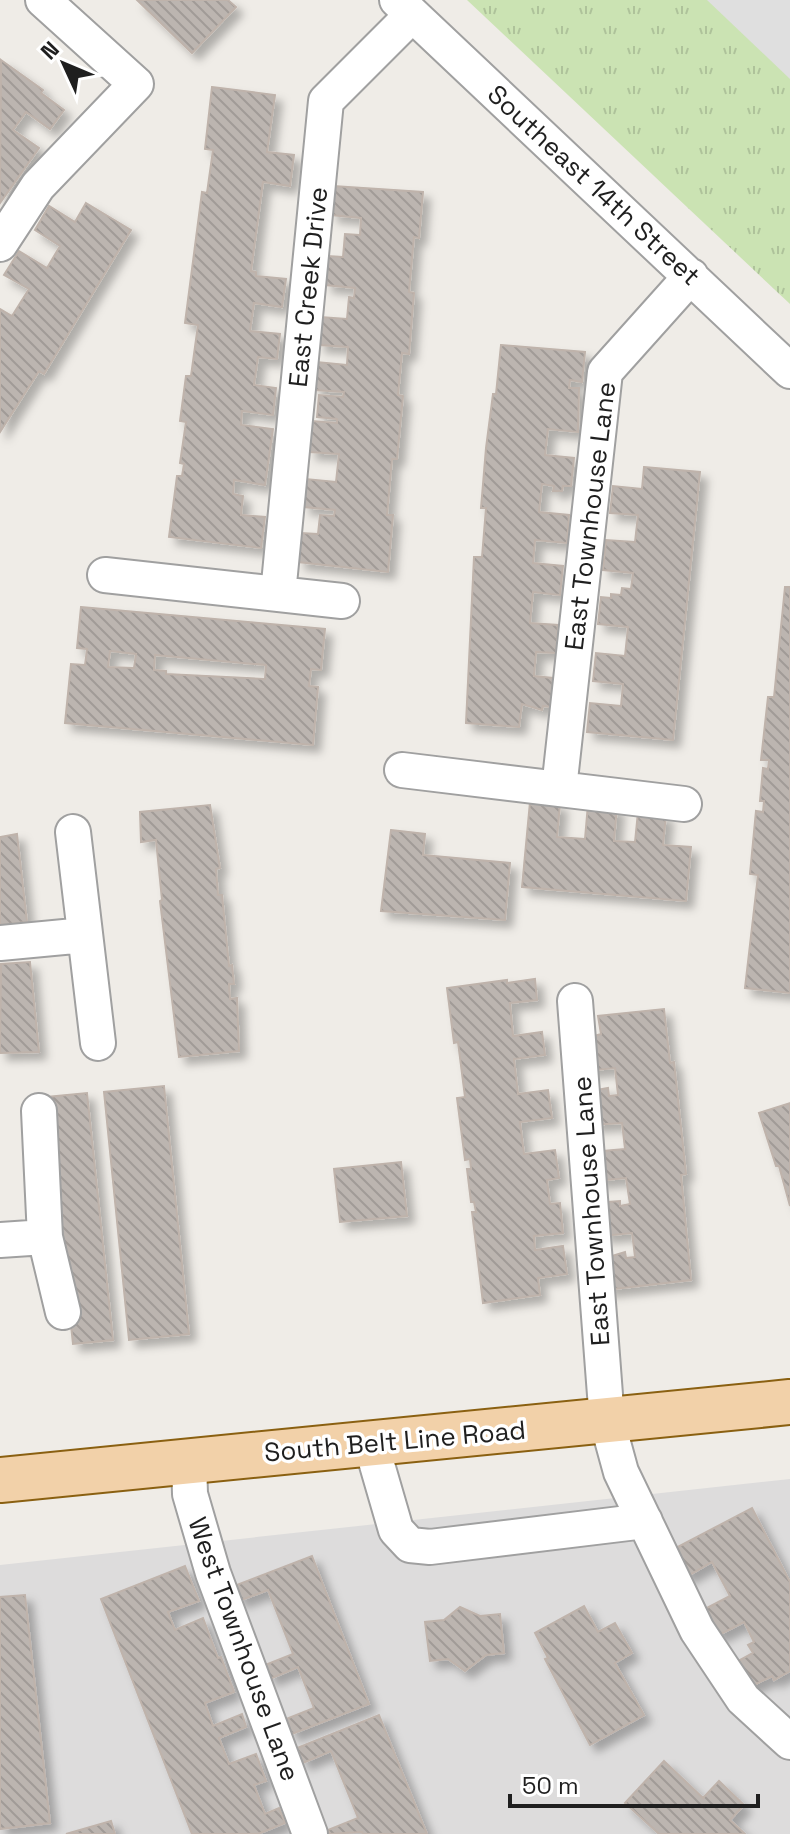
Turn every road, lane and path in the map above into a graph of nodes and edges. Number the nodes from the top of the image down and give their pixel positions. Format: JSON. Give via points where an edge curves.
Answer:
{"nodes":[{"id":1,"x":43,"y":0,"type":"edge"},
{"id":2,"x":404,"y":7,"type":"edge"},
{"id":3,"x":0,"y":244,"type":"edge"},
{"id":4,"x":691,"y":276,"type":"junction"},
{"id":5,"x":790,"y":371,"type":"edge"},
{"id":6,"x":105,"y":575,"type":"dead end"},
{"id":7,"x":278,"y":594,"type":"junction"},
{"id":8,"x":342,"y":601,"type":"dead end"},
{"id":9,"x":402,"y":770,"type":"dead end"},
{"id":10,"x":559,"y":789,"type":"junction"},
{"id":11,"x":684,"y":804,"type":"dead end"},
{"id":12,"x":73,"y":832,"type":"dead end"},
{"id":13,"x":85,"y":935,"type":"junction"},
{"id":14,"x":0,"y":943,"type":"edge"},
{"id":15,"x":575,"y":1001,"type":"dead end"},
{"id":16,"x":98,"y":1043,"type":"dead end"},
{"id":17,"x":39,"y":1111,"type":"dead end"},
{"id":18,"x":45,"y":1237,"type":"junction"},
{"id":19,"x":0,"y":1240,"type":"edge"},
{"id":20,"x":63,"y":1312,"type":"dead end"},
{"id":21,"x":790,"y":1402,"type":"edge"},
{"id":22,"x":607,"y":1421,"type":"junction"},
{"id":23,"x":371,"y":1444,"type":"junction"},
{"id":24,"x":189,"y":1461,"type":"junction"},
{"id":25,"x":0,"y":1480,"type":"edge"},
{"id":26,"x":645,"y":1521,"type":"junction"},
{"id":27,"x":790,"y":1742,"type":"edge"},
{"id":28,"x":310,"y":1834,"type":"edge"}],
"edges":[{"from":1,"to":3,"type":"street","via":[[136,84],[38,186]]},
{"from":2,"to":4,"type":"street","name":"Southeast 14th Street"},
{"from":2,"to":7,"type":"street","name":"East Creek Drive","via":[[326,101]]},
{"from":4,"to":5,"type":"street","name":"Southeast 14th Street"},
{"from":4,"to":10,"type":"street","name":"East Townhouse Lane","via":[[605,372]]},
{"from":6,"to":7,"type":"street"},
{"from":7,"to":8,"type":"street"},
{"from":9,"to":10,"type":"street"},
{"from":10,"to":11,"type":"street"},
{"from":12,"to":13,"type":"street"},
{"from":13,"to":14,"type":"street"},
{"from":13,"to":16,"type":"street"},
{"from":15,"to":22,"type":"street","name":"East Townhouse Lane"},
{"from":17,"to":18,"type":"street"},
{"from":18,"to":19,"type":"street"},
{"from":18,"to":20,"type":"street"},
{"from":21,"to":22,"type":"main road","name":"South Belt Line Road"},
{"from":22,"to":23,"type":"main road","name":"South Belt Line Road"},
{"from":22,"to":26,"type":"street","name":"East Townhouse Lane","via":[[621,1472]]},
{"from":23,"to":24,"type":"main road","name":"South Belt Line Road"},
{"from":23,"to":26,"type":"street","via":[[396,1530],[410,1545],[430,1547]]},
{"from":24,"to":25,"type":"main road","name":"South Belt Line Road"},
{"from":24,"to":28,"type":"street","name":"West Townhouse Lane","via":[[190,1494],[213,1573]]},
{"from":26,"to":27,"type":"street","name":"East Townhouse Lane","via":[[697,1630],[743,1699]]}]}
